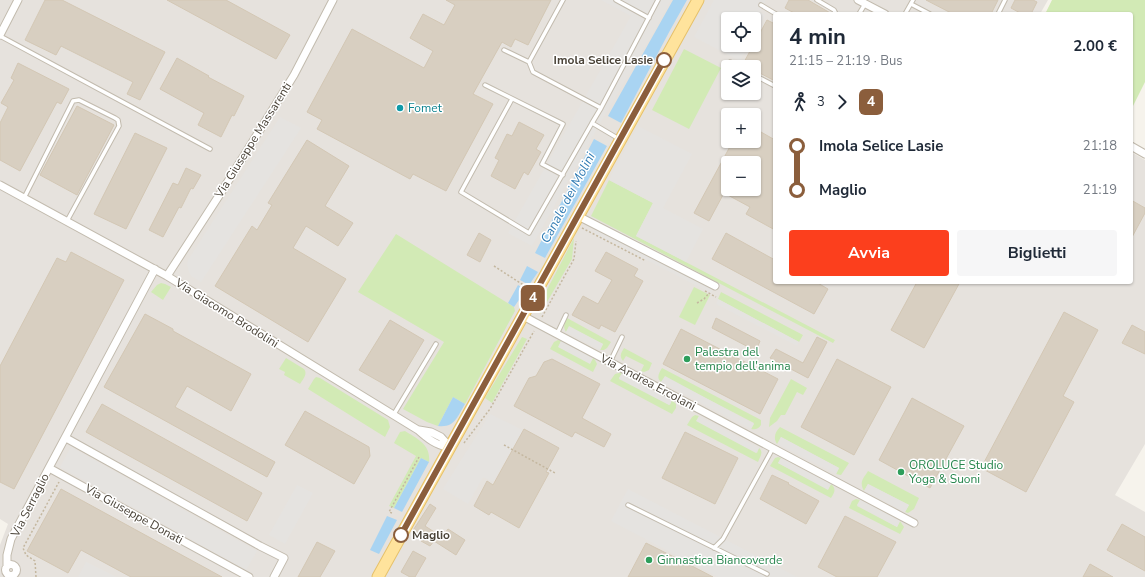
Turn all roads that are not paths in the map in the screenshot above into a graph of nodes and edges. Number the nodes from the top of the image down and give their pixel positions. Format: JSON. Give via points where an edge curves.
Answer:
{"nodes":[{"id":1,"x":18,"y":0,"type":"edge"},
{"id":2,"x":333,"y":0,"type":"edge"},
{"id":3,"x":563,"y":0,"type":"edge"},
{"id":4,"x":616,"y":0,"type":"edge"},
{"id":5,"x":658,"y":0,"type":"edge"},
{"id":6,"x":698,"y":0,"type":"edge"},
{"id":7,"x":817,"y":0,"type":"edge"},
{"id":8,"x":858,"y":0,"type":"edge"},
{"id":9,"x":1005,"y":0,"type":"edge"},
{"id":10,"x":912,"y":2,"type":"edge"},
{"id":11,"x":865,"y":4,"type":"junction"},
{"id":12,"x":761,"y":5,"type":"dead end"},
{"id":13,"x":773,"y":12,"type":"edge"},
{"id":14,"x":835,"y":12,"type":"edge"},
{"id":15,"x":861,"y":12,"type":"edge"},
{"id":16,"x":881,"y":12,"type":"edge"},
{"id":17,"x":906,"y":12,"type":"edge"},
{"id":18,"x":927,"y":12,"type":"edge"},
{"id":19,"x":999,"y":12,"type":"edge"},
{"id":20,"x":649,"y":18,"type":"junction"},
{"id":21,"x":0,"y":35,"type":"edge"},
{"id":22,"x":504,"y":50,"type":"dead end"},
{"id":23,"x":529,"y":62,"type":"junction"},
{"id":24,"x":761,"y":79,"type":"edge"},
{"id":25,"x":485,"y":85,"type":"dead end"},
{"id":26,"x":773,"y":85,"type":"edge"},
{"id":27,"x":512,"y":99,"type":"junction"},
{"id":28,"x":601,"y":108,"type":"junction"},
{"id":29,"x":592,"y":123,"type":"junction"},
{"id":30,"x":620,"y":140,"type":"junction"},
{"id":31,"x":1133,"y":147,"type":"edge"},
{"id":32,"x":210,"y":149,"type":"dead end"},
{"id":33,"x":1145,"y":154,"type":"edge"},
{"id":34,"x":562,"y":175,"type":"junction"},
{"id":35,"x":0,"y":185,"type":"edge"},
{"id":36,"x":24,"y":198,"type":"junction"},
{"id":37,"x":578,"y":216,"type":"junction"},
{"id":38,"x":67,"y":221,"type":"junction"},
{"id":39,"x":155,"y":269,"type":"junction"},
{"id":40,"x":167,"y":276,"type":"junction"},
{"id":41,"x":715,"y":286,"type":"dead end"},
{"id":42,"x":566,"y":315,"type":"dead end"},
{"id":43,"x":523,"y":316,"type":"junction"},
{"id":44,"x":557,"y":334,"type":"junction"},
{"id":45,"x":622,"y":337,"type":"dead end"},
{"id":46,"x":436,"y":344,"type":"dead end"},
{"id":47,"x":610,"y":362,"type":"junction"},
{"id":48,"x":394,"y":414,"type":"junction"},
{"id":49,"x":418,"y":430,"type":"junction"},
{"id":50,"x":457,"y":434,"type":"junction"},
{"id":51,"x":441,"y":437,"type":"junction"},
{"id":52,"x":66,"y":438,"type":"junction"},
{"id":53,"x":437,"y":445,"type":"junction"},
{"id":54,"x":450,"y":448,"type":"junction"},
{"id":55,"x":774,"y":448,"type":"junction"},
{"id":56,"x":443,"y":459,"type":"junction"},
{"id":57,"x":49,"y":468,"type":"junction"},
{"id":58,"x":628,"y":505,"type":"dead end"},
{"id":59,"x":914,"y":523,"type":"dead end"},
{"id":60,"x":714,"y":548,"type":"junction"},
{"id":61,"x":9,"y":572,"type":"edge"},
{"id":62,"x":767,"y":574,"type":"dead end"},
{"id":63,"x":249,"y":577,"type":"edge"},
{"id":64,"x":274,"y":577,"type":"edge"},
{"id":65,"x":378,"y":577,"type":"edge"}],
"edges":[{"from":1,"to":21,"type":"street"},
{"from":2,"to":40,"type":"street","name":"Via Giuseppe Massarenti","via":[[294,75]]},
{"from":3,"to":23,"type":"lane"},
{"from":4,"to":20,"type":"lane"},
{"from":5,"to":20,"type":"lane"},
{"from":6,"to":30,"type":"main road"},
{"from":7,"to":14,"type":"lane"},
{"from":8,"to":11,"type":"street"},
{"from":9,"to":19,"type":"lane"},
{"from":10,"to":17,"type":"lane"},
{"from":10,"to":18,"type":"lane"},
{"from":11,"to":15,"type":"lane"},
{"from":11,"to":16,"type":"street"},
{"from":12,"to":13,"type":"lane"},
{"from":20,"to":28,"type":"lane"},
{"from":21,"to":32,"type":"lane"},
{"from":22,"to":23,"type":"lane"},
{"from":23,"to":28,"type":"lane","via":[[533,72]]},
{"from":24,"to":26,"type":"lane"},
{"from":25,"to":27,"type":"lane"},
{"from":27,"to":34,"type":"lane","via":[[564,124],[542,164]]},
{"from":27,"to":34,"type":"lane","via":[[461,192],[530,233]]},
{"from":28,"to":29,"type":"lane"},
{"from":29,"to":30,"type":"lane"},
{"from":29,"to":34,"type":"lane"},
{"from":30,"to":37,"type":"main road"},
{"from":31,"to":33,"type":"street"},
{"from":35,"to":36,"type":"street","name":"Via Giacomo Brodolini"},
{"from":36,"to":38,"type":"street","name":"Via Giacomo Brodolini"},
{"from":36,"to":38,"type":"lane","via":[[73,101],[79,100],[115,118],[119,126]]},
{"from":37,"to":41,"type":"street"},
{"from":37,"to":43,"type":"main road"},
{"from":38,"to":39,"type":"street","name":"Via Giacomo Brodolini"},
{"from":39,"to":40,"type":"street","name":"Via Giacomo Brodolini"},
{"from":39,"to":52,"type":"street"},
{"from":40,"to":48,"type":"street","name":"Via Giacomo Brodolini"},
{"from":42,"to":44,"type":"lane"},
{"from":43,"to":44,"type":"street","name":"Via Andrea Ercolani"},
{"from":43,"to":50,"type":"main road"},
{"from":44,"to":47,"type":"street","name":"Via Andrea Ercolani"},
{"from":45,"to":47,"type":"lane"},
{"from":46,"to":48,"type":"lane"},
{"from":47,"to":55,"type":"street","name":"Via Andrea Ercolani"},
{"from":48,"to":49,"type":"street","name":"Via Giacomo Brodolini"},
{"from":49,"to":51,"type":"street"},
{"from":49,"to":53,"type":"street","name":"Via Giacomo Brodolini"},
{"from":50,"to":51,"type":"street"},
{"from":50,"to":54,"type":"main road"},
{"from":51,"to":54,"type":"street"},
{"from":52,"to":57,"type":"street"},
{"from":52,"to":64,"type":"street","via":[[284,558]]},
{"from":53,"to":54,"type":"street","name":"Via Giacomo Brodolini"},
{"from":53,"to":56,"type":"street"},
{"from":54,"to":56,"type":"main road"},
{"from":55,"to":59,"type":"street","name":"Via Andrea Ercolani"},
{"from":55,"to":60,"type":"lane","via":[[723,539]]},
{"from":56,"to":65,"type":"main road"},
{"from":57,"to":61,"type":"street","name":"Via Serraglio","via":[[11,539]]},
{"from":57,"to":63,"type":"street","name":"Via Giuseppe Donati"},
{"from":58,"to":60,"type":"lane"},
{"from":60,"to":62,"type":"lane"}]}
